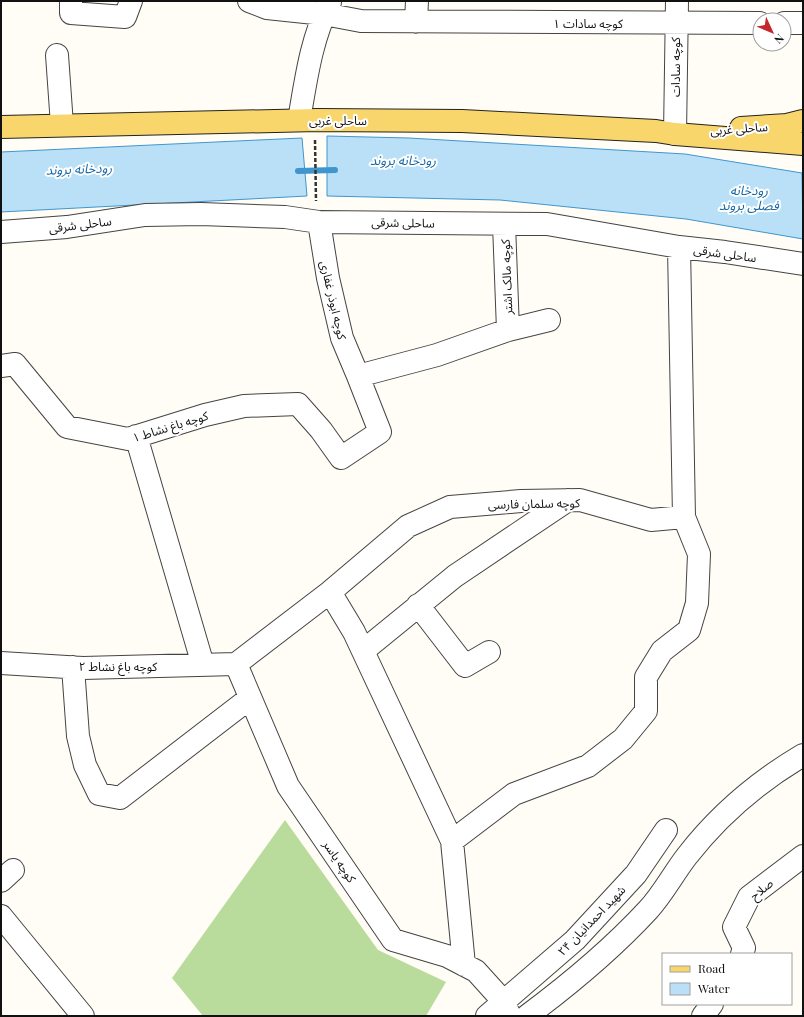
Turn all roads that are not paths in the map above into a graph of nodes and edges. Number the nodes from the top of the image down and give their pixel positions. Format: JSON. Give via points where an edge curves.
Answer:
{"nodes":[{"id":1,"x":71,"y":1,"type":"edge"},
{"id":2,"x":131,"y":1,"type":"edge"},
{"id":3,"x":249,"y":1,"type":"edge"},
{"id":4,"x":417,"y":1,"type":"edge"},
{"id":5,"x":677,"y":1,"type":"edge"},
{"id":6,"x":327,"y":7,"type":"edge"},
{"id":7,"x":416,"y":22,"type":"junction"},
{"id":8,"x":752,"y":23,"type":"edge"},
{"id":9,"x":792,"y":23,"type":"edge"},
{"id":10,"x":803,"y":23,"type":"edge"},
{"id":11,"x":675,"y":24,"type":"junction"},
{"id":12,"x":57,"y":56,"type":"dead end"},
{"id":13,"x":299,"y":120,"type":"junction"},
{"id":14,"x":803,"y":121,"type":"edge"},
{"id":15,"x":62,"y":125,"type":"junction"},
{"id":16,"x":1,"y":127,"type":"edge"},
{"id":17,"x":674,"y":134,"type":"junction"},
{"id":18,"x":803,"y":144,"type":"edge"},
{"id":19,"x":317,"y":212,"type":"junction"},
{"id":20,"x":504,"y":224,"type":"junction"},
{"id":21,"x":1,"y":232,"type":"edge"},
{"id":22,"x":679,"y":247,"type":"junction"},
{"id":23,"x":803,"y":264,"type":"edge"},
{"id":24,"x":549,"y":320,"type":"dead end"},
{"id":25,"x":508,"y":330,"type":"junction"},
{"id":26,"x":1,"y":366,"type":"edge"},
{"id":27,"x":358,"y":376,"type":"junction"},
{"id":28,"x":298,"y":404,"type":"joint"},
{"id":29,"x":136,"y":436,"type":"junction"},
{"id":30,"x":568,"y":500,"type":"junction"},
{"id":31,"x":684,"y":517,"type":"junction"},
{"id":32,"x":330,"y":592,"type":"junction"},
{"id":33,"x":418,"y":605,"type":"junction"},
{"id":34,"x":363,"y":651,"type":"junction"},
{"id":35,"x":489,"y":652,"type":"dead end"},
{"id":36,"x":1,"y":663,"type":"edge"},
{"id":37,"x":236,"y":664,"type":"junction"},
{"id":38,"x":203,"y":665,"type":"junction"},
{"id":39,"x":73,"y":667,"type":"junction"},
{"id":40,"x":250,"y":698,"type":"junction"},
{"id":41,"x":803,"y":755,"type":"edge"},
{"id":42,"x":666,"y":830,"type":"dead end"},
{"id":43,"x":452,"y":841,"type":"junction"},
{"id":44,"x":803,"y":856,"type":"edge"},
{"id":45,"x":636,"y":874,"type":"junction"},
{"id":46,"x":665,"y":889,"type":"junction"},
{"id":47,"x":1,"y":916,"type":"edge"},
{"id":48,"x":742,"y":953,"type":"edge"},
{"id":49,"x":464,"y":965,"type":"junction"},
{"id":50,"x":711,"y":1005,"type":"edge"},
{"id":51,"x":506,"y":1009,"type":"edge"},
{"id":52,"x":83,"y":1016,"type":"edge"},
{"id":53,"x":487,"y":1016,"type":"edge"},
{"id":54,"x":527,"y":1016,"type":"edge"},
{"id":55,"x":703,"y":1016,"type":"edge"}],
"edges":[{"from":1,"to":2,"type":"street","via":[[71,13],[125,17]]},
{"from":3,"to":6,"type":"street","name":"کوچه سادات ۱","via":[[267,8]]},
{"from":4,"to":7,"type":"street"},
{"from":5,"to":11,"type":"street","name":"کوچه سادات"},
{"from":6,"to":7,"type":"street","name":"کوچه سادات ۱","via":[[361,21]]},
{"from":6,"to":13,"type":"street","via":[[310,56]]},
{"from":7,"to":11,"type":"street","name":"کوچه سادات ۱"},
{"from":8,"to":11,"type":"street","name":"کوچه سادات ۱"},
{"from":9,"to":10,"type":"street"},
{"from":11,"to":17,"type":"street","name":"کوچه سادات"},
{"from":12,"to":15,"type":"street"},
{"from":13,"to":15,"type":"main road","name":"ساحلی غربی"},
{"from":13,"to":17,"type":"main road","name":"ساحلی غربی","via":[[462,121],[648,130]]},
{"from":14,"to":17,"type":"main road","name":"ساحلی غربی","via":[[787,125]]},
{"from":15,"to":16,"type":"main road","name":"ساحلی غربی"},
{"from":17,"to":18,"type":"main road","name":"ساحلی غربی"},
{"from":19,"to":20,"type":"street","name":"ساحلی شرقی"},
{"from":19,"to":21,"type":"street","name":"ساحلی شرقی","via":[[285,217],[145,215],[67,227]]},
{"from":19,"to":27,"type":"street","name":"کوچه ابوذر غفاری","via":[[328,278],[342,338]]},
{"from":20,"to":22,"type":"street","name":"ساحلی شرقی","via":[[547,224]]},
{"from":20,"to":25,"type":"street","name":"کوچه مالک اشتر"},
{"from":22,"to":23,"type":"street","name":"ساحلی شرقی"},
{"from":22,"to":31,"type":"street"},
{"from":24,"to":25,"type":"street"},
{"from":25,"to":27,"type":"street","via":[[437,355]]},
{"from":26,"to":29,"type":"street","name":"کوچه باغ نشاط ۱","via":[[15,364],[67,427],[128,439]]},
{"from":27,"to":28,"type":"street","name":"کوچه ابوذر غفاری","via":[[380,432],[341,458]]},
{"from":28,"to":29,"type":"street","name":"کوچه باغ نشاط ۱","via":[[244,406]]},
{"from":29,"to":38,"type":"street"},
{"from":30,"to":31,"type":"street","name":"کوچه سلمان فارسی","via":[[580,500],[651,520]]},
{"from":30,"to":32,"type":"street","name":"کوچه سلمان فارسی","via":[[450,507],[408,526]]},
{"from":30,"to":33,"type":"street","via":[[455,576]]},
{"from":31,"to":43,"type":"street","via":[[699,554],[697,603],[689,630],[662,651],[646,677],[646,711],[623,739],[588,766],[514,794]]},
{"from":32,"to":34,"type":"street"},
{"from":32,"to":37,"type":"street","name":"کوچه سلمان فارسی"},
{"from":33,"to":34,"type":"street"},
{"from":33,"to":35,"type":"street","via":[[465,666]]},
{"from":34,"to":43,"type":"street"},
{"from":36,"to":39,"type":"street","name":"کوچه باغ نشاط ۲"},
{"from":37,"to":38,"type":"street","name":"کوچه باغ نشاط ۲"},
{"from":37,"to":40,"type":"street","name":"کوچه یاسر"},
{"from":38,"to":39,"type":"street","name":"کوچه باغ نشاط ۲"},
{"from":39,"to":40,"type":"street","via":[[78,736],[85,765],[99,794],[120,798]]},
{"from":40,"to":49,"type":"street","name":"کوچه یاسر","via":[[288,786],[393,940],[447,956]]},
{"from":41,"to":46,"type":"street","via":[[742,798],[715,824],[686,857]]},
{"from":42,"to":45,"type":"street","name":"شهید احمدانیان ۲۴"},
{"from":43,"to":49,"type":"street"},
{"from":44,"to":48,"type":"street","name":"صلاح","via":[[748,897],[734,927],[744,948]]},
{"from":45,"to":46,"type":"street"},
{"from":45,"to":51,"type":"street","name":"شهید احمدانیان ۲۴"},
{"from":46,"to":54,"type":"street","via":[[648,910],[576,979]]},
{"from":47,"to":52,"type":"street"},
{"from":49,"to":51,"type":"street","name":"کوچه یاسر","via":[[476,971]]},
{"from":50,"to":55,"type":"street"},
{"from":51,"to":53,"type":"street","name":"شهید احمدانیان ۲۴"}]}
